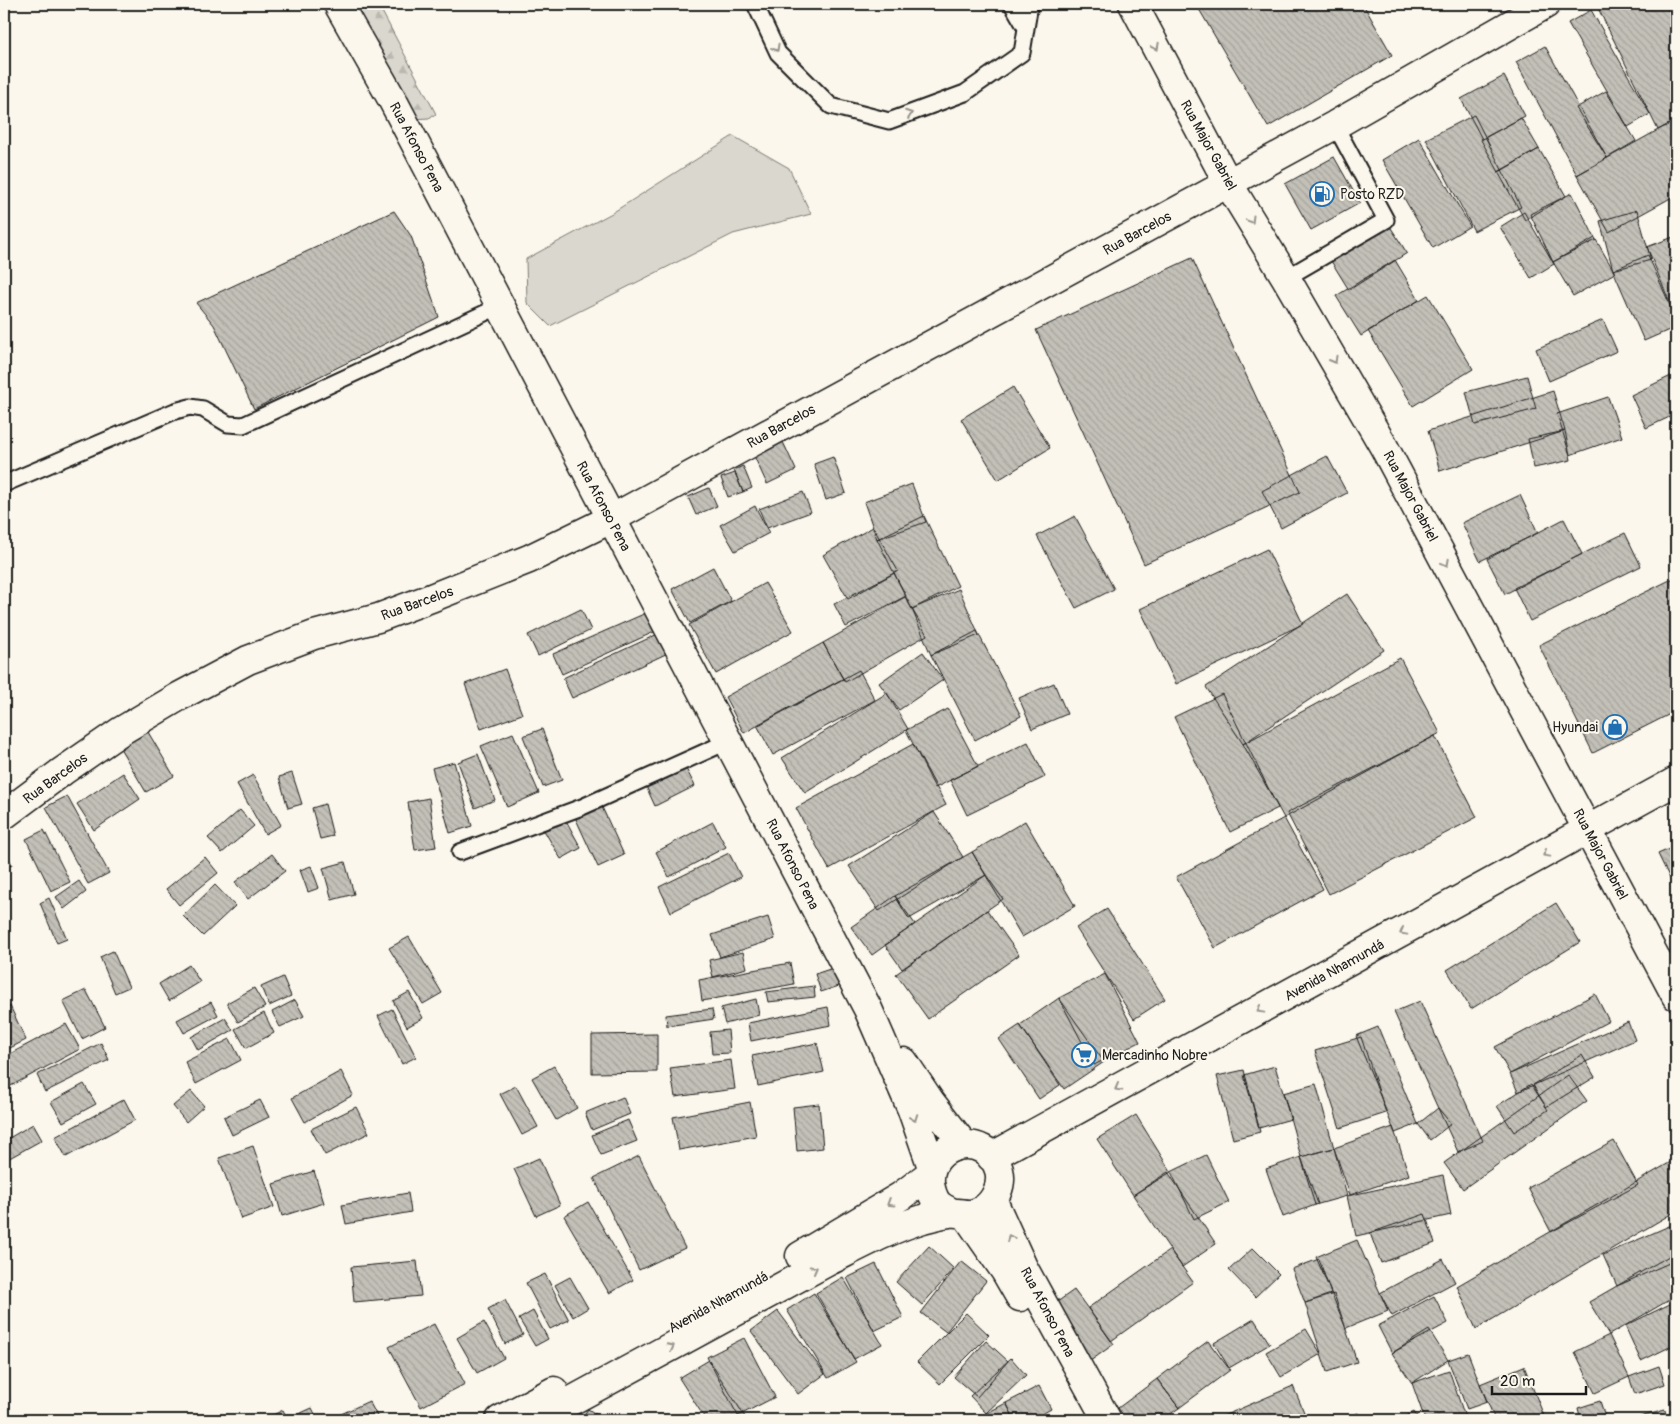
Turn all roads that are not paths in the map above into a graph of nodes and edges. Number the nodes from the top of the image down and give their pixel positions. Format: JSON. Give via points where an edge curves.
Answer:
{"nodes":[{"id":1,"x":338,"y":4,"type":"edge"},
{"id":2,"x":755,"y":4,"type":"edge"},
{"id":3,"x":1012,"y":4,"type":"edge"},
{"id":4,"x":1030,"y":4,"type":"edge"},
{"id":5,"x":1133,"y":4,"type":"edge"},
{"id":6,"x":1546,"y":4,"type":"edge"},
{"id":7,"x":1026,"y":28,"type":"junction"},
{"id":8,"x":1335,"y":125,"type":"junction"},
{"id":9,"x":1228,"y":183,"type":"junction"},
{"id":10,"x":1286,"y":278,"type":"junction"},
{"id":11,"x":500,"y":306,"type":"junction"},
{"id":12,"x":4,"y":484,"type":"edge"},
{"id":13,"x":611,"y":519,"type":"junction"},
{"id":14,"x":729,"y":741,"type":"junction"},
{"id":15,"x":1676,"y":781,"type":"edge"},
{"id":16,"x":6,"y":808,"type":"edge"},
{"id":17,"x":1588,"y":831,"type":"junction"},
{"id":18,"x":460,"y":852,"type":"dead end"},
{"id":19,"x":1676,"y":996,"type":"edge"},
{"id":20,"x":868,"y":1009,"type":"junction"},
{"id":21,"x":964,"y":1145,"type":"junction"},
{"id":22,"x":991,"y":1157,"type":"junction"},
{"id":23,"x":931,"y":1170,"type":"junction"},
{"id":24,"x":993,"y":1201,"type":"junction"},
{"id":25,"x":958,"y":1214,"type":"junction"},
{"id":26,"x":1055,"y":1343,"type":"junction"},
{"id":27,"x":500,"y":1420,"type":"edge"},
{"id":28,"x":536,"y":1420,"type":"edge"},
{"id":29,"x":1088,"y":1420,"type":"edge"},
{"id":30,"x":1107,"y":1420,"type":"edge"}],
"edges":[{"from":1,"to":11,"type":"street","name":"Rua Afonso Pena","via":[[392,99]]},
{"from":2,"to":7,"type":"lane","one_way":true,"via":[[778,53],[831,106],[889,121],[965,93],[1022,53]]},
{"from":3,"to":7,"type":"lane"},
{"from":4,"to":7,"type":"lane"},
{"from":5,"to":9,"type":"street","name":"Rua Major Gabriel","one_way":true},
{"from":6,"to":8,"type":"street","name":"Rua Barcelos"},
{"from":8,"to":9,"type":"street","name":"Rua Barcelos"},
{"from":8,"to":10,"type":"lane","via":[[1386,220]]},
{"from":9,"to":10,"type":"street","name":"Rua Major Gabriel","one_way":true},
{"from":9,"to":13,"type":"street","name":"Rua Barcelos"},
{"from":10,"to":17,"type":"street","name":"Rua Major Gabriel","one_way":true,"via":[[1384,447]]},
{"from":11,"to":12,"type":"lane","via":[[243,425],[228,424],[203,409],[190,407]]},
{"from":11,"to":13,"type":"street","name":"Rua Afonso Pena"},
{"from":13,"to":14,"type":"street","name":"Rua Afonso Pena"},
{"from":13,"to":16,"type":"street","name":"Rua Barcelos","via":[[529,559],[431,598],[248,660],[121,731]]},
{"from":14,"to":18,"type":"lane","via":[[582,807]]},
{"from":14,"to":20,"type":"street","name":"Rua Afonso Pena"},
{"from":15,"to":17,"type":"street","name":"Avenida Nhamundá"},
{"from":17,"to":19,"type":"street","name":"Rua Major Gabriel"},
{"from":17,"to":22,"type":"street","name":"Avenida Nhamundá","one_way":true},
{"from":20,"to":21,"type":"street","name":"Rua Afonso Pena"},
{"from":20,"to":23,"type":"street","name":"Rua Afonso Pena","one_way":true,"via":[[912,1110]]},
{"from":21,"to":22,"type":"street","via":[[984,1150]]},
{"from":21,"to":23,"type":"street","via":[[944,1151]]},
{"from":22,"to":24,"type":"street","via":[[999,1171],[999,1186]]},
{"from":23,"to":25,"type":"street","via":[[931,1190],[938,1204]]},
{"from":23,"to":27,"type":"street","name":"Avenida Nhamundá","one_way":true,"via":[[901,1196],[818,1246]]},
{"from":24,"to":25,"type":"street","via":[[981,1211]]},
{"from":26,"to":24,"type":"street","name":"Rua Afonso Pena","one_way":true},
{"from":25,"to":26,"type":"street","name":"Rua Afonso Pena","via":[[1005,1271]]},
{"from":28,"to":25,"type":"street","name":"Avenida Nhamundá","one_way":true,"via":[[844,1253],[922,1220]]},
{"from":26,"to":29,"type":"street","name":"Rua Afonso Pena"},
{"from":26,"to":30,"type":"street","name":"Rua Afonso Pena"}]}
